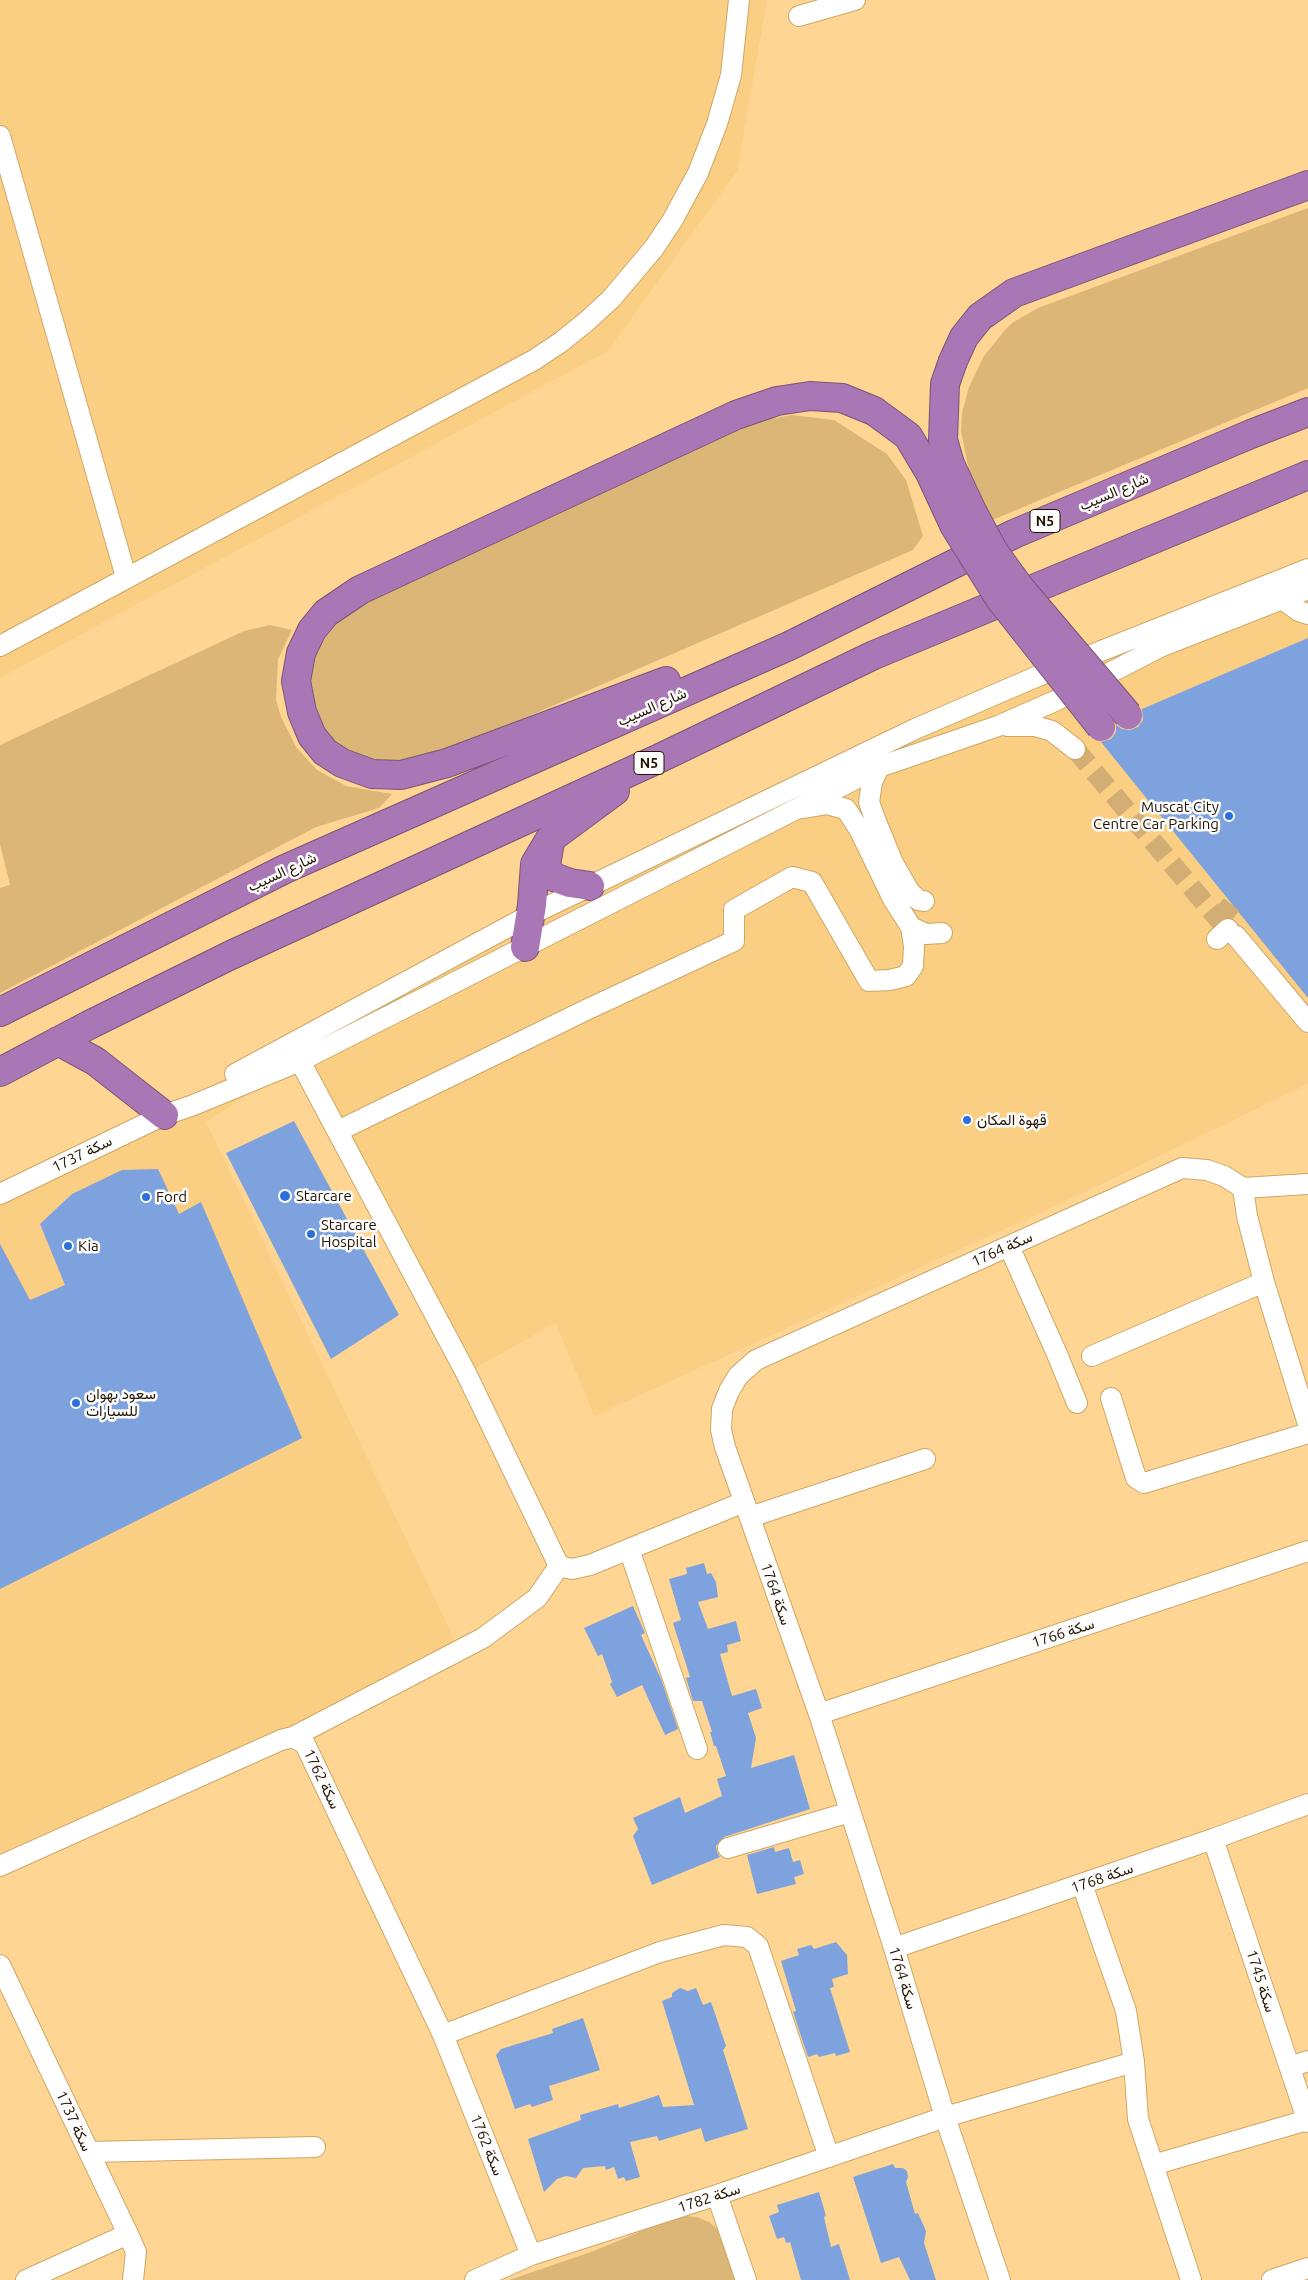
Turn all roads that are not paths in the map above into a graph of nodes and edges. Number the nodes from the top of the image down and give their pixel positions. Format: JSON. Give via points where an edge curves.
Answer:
{"nodes":[{"id":1,"x":739,"y":0,"type":"edge"},
{"id":2,"x":855,"y":0,"type":"edge"},
{"id":3,"x":799,"y":16,"type":"dead end"},
{"id":4,"x":0,"y":136,"type":"edge"},
{"id":5,"x":1308,"y":185,"type":"edge"},
{"id":6,"x":1308,"y":402,"type":"edge"},
{"id":7,"x":1308,"y":412,"type":"edge"},
{"id":8,"x":1251,"y":434,"type":"junction"},
{"id":9,"x":1308,"y":475,"type":"edge"},
{"id":10,"x":1308,"y":569,"type":"edge"},
{"id":11,"x":126,"y":577,"type":"junction"},
{"id":12,"x":1308,"y":589,"type":"edge"},
{"id":13,"x":1282,"y":599,"type":"junction"},
{"id":14,"x":1308,"y":614,"type":"edge"},
{"id":15,"x":0,"y":646,"type":"edge"},
{"id":16,"x":789,"y":646,"type":"junction"},
{"id":17,"x":1045,"y":674,"type":"junction"},
{"id":18,"x":1055,"y":701,"type":"junction"},
{"id":19,"x":1128,"y":715,"type":"dead end"},
{"id":20,"x":998,"y":726,"type":"junction"},
{"id":21,"x":1101,"y":727,"type":"dead end"},
{"id":22,"x":660,"y":758,"type":"junction"},
{"id":23,"x":879,"y":767,"type":"junction"},
{"id":24,"x":790,"y":811,"type":"junction"},
{"id":25,"x":550,"y":839,"type":"junction"},
{"id":26,"x":590,"y":886,"type":"junction"},
{"id":27,"x":924,"y":901,"type":"dead end"},
{"id":28,"x":530,"y":915,"type":"junction"},
{"id":29,"x":911,"y":927,"type":"junction"},
{"id":30,"x":942,"y":933,"type":"dead end"},
{"id":31,"x":1227,"y":935,"type":"tunnel mouth"},
{"id":32,"x":525,"y":947,"type":"junction"},
{"id":33,"x":0,"y":1012,"type":"edge"},
{"id":34,"x":1308,"y":1022,"type":"edge"},
{"id":35,"x":58,"y":1041,"type":"junction"},
{"id":36,"x":300,"y":1060,"type":"junction"},
{"id":37,"x":0,"y":1072,"type":"edge"},
{"id":38,"x":164,"y":1115,"type":"junction"},
{"id":39,"x":338,"y":1131,"type":"junction"},
{"id":40,"x":1308,"y":1184,"type":"edge"},
{"id":41,"x":1243,"y":1188,"type":"junction"},
{"id":42,"x":0,"y":1194,"type":"edge"},
{"id":43,"x":1009,"y":1246,"type":"junction"},
{"id":44,"x":1264,"y":1282,"type":"junction"},
{"id":45,"x":1092,"y":1356,"type":"dead end"},
{"id":46,"x":1110,"y":1398,"type":"dead end"},
{"id":47,"x":1076,"y":1403,"type":"dead end"},
{"id":48,"x":1308,"y":1424,"type":"edge"},
{"id":49,"x":1308,"y":1433,"type":"edge"},
{"id":50,"x":925,"y":1459,"type":"dead end"},
{"id":51,"x":747,"y":1509,"type":"junction"},
{"id":52,"x":628,"y":1549,"type":"junction"},
{"id":53,"x":1308,"y":1551,"type":"edge"},
{"id":54,"x":559,"y":1566,"type":"junction"},
{"id":55,"x":818,"y":1714,"type":"junction"},
{"id":56,"x":293,"y":1737,"type":"junction"},
{"id":57,"x":697,"y":1749,"type":"dead end"},
{"id":58,"x":1308,"y":1804,"type":"edge"},
{"id":59,"x":850,"y":1812,"type":"junction"},
{"id":60,"x":1213,"y":1839,"type":"junction"},
{"id":61,"x":728,"y":1848,"type":"dead end"},
{"id":62,"x":0,"y":1866,"type":"edge"},
{"id":63,"x":1082,"y":1884,"type":"junction"},
{"id":64,"x":894,"y":1948,"type":"junction"},
{"id":65,"x":0,"y":1965,"type":"edge"},
{"id":66,"x":444,"y":2035,"type":"junction"},
{"id":67,"x":1134,"y":2062,"type":"junction"},
{"id":68,"x":1299,"y":2064,"type":"edge"},
{"id":69,"x":945,"y":2117,"type":"junction"},
{"id":70,"x":1308,"y":2121,"type":"edge"},
{"id":71,"x":315,"y":2147,"type":"dead end"},
{"id":72,"x":89,"y":2152,"type":"junction"},
{"id":73,"x":829,"y":2157,"type":"junction"},
{"id":74,"x":1153,"y":2165,"type":"junction"},
{"id":75,"x":717,"y":2196,"type":"junction"},
{"id":76,"x":128,"y":2234,"type":"junction"},
{"id":77,"x":531,"y":2255,"type":"junction"},
{"id":78,"x":1308,"y":2268,"type":"edge"},
{"id":79,"x":26,"y":2280,"type":"edge"},
{"id":80,"x":133,"y":2280,"type":"edge"},
{"id":81,"x":475,"y":2280,"type":"edge"},
{"id":82,"x":746,"y":2280,"type":"edge"},
{"id":83,"x":1000,"y":2280,"type":"edge"},
{"id":84,"x":1191,"y":2280,"type":"edge"},
{"id":85,"x":1272,"y":2280,"type":"edge"}],
"edges":[{"from":1,"to":11,"type":"street","via":[[730,75],[717,124],[698,173],[654,248],[611,299],[561,342],[534,360]]},
{"from":2,"to":3,"type":"street"},
{"from":4,"to":11,"type":"street"},
{"from":5,"to":19,"type":"highway","bridge":true,"via":[[1014,293],[980,317],[964,337],[945,384],[943,440],[950,464],[994,552],[1021,589]]},
{"from":6,"to":8,"type":"highway"},
{"from":7,"to":8,"type":"highway","name":"شارع السيب","number":"N5"},
{"from":8,"to":16,"type":"highway","name":"شارع السيب","number":"N5","via":[[1014,534]]},
{"from":9,"to":22,"type":"highway","number":"N5","via":[[874,655]]},
{"from":10,"to":17,"type":"street"},
{"from":11,"to":15,"type":"street"},
{"from":12,"to":13,"type":"street"},
{"from":13,"to":14,"type":"street"},
{"from":13,"to":18,"type":"street","via":[[1160,647]]},
{"from":16,"to":21,"type":"highway","bridge":true,"via":[[757,647],[447,763],[401,775],[372,774],[342,763],[326,752],[312,736],[302,712],[296,681],[302,653],[312,630],[326,613],[369,585],[736,415],[777,401],[810,396],[842,398],[874,412],[908,436],[964,541],[1000,599]]},
{"from":16,"to":33,"type":"highway","name":"شارع السيب","number":"N5","via":[[285,869]]},
{"from":17,"to":18,"type":"street"},
{"from":17,"to":26,"type":"street","via":[[915,729]]},
{"from":18,"to":20,"type":"street"},
{"from":18,"to":20,"type":"street","via":[[1062,725],[1074,747],[1052,731],[1035,726]]},
{"from":20,"to":23,"type":"street"},
{"from":22,"to":25,"type":"highway"},
{"from":22,"to":35,"type":"highway","number":"N5","via":[[231,955]]},
{"from":23,"to":24,"type":"street"},
{"from":23,"to":27,"type":"street","via":[[872,782],[869,802],[872,811],[893,863],[909,891]]},
{"from":24,"to":29,"type":"street","via":[[827,804],[846,809]]},
{"from":24,"to":32,"type":"street"},
{"from":25,"to":26,"type":"highway","via":[[546,865],[551,876]]},
{"from":25,"to":28,"type":"highway","via":[[535,864]]},
{"from":26,"to":28,"type":"street"},
{"from":28,"to":32,"type":"highway"},
{"from":28,"to":38,"type":"street","via":[[286,1048],[192,1095]]},
{"from":29,"to":30,"type":"street","via":[[926,934]]},
{"from":29,"to":39,"type":"street","via":[[913,966],[906,976],[869,981],[812,882],[792,877],[734,910],[734,941]]},
{"from":31,"to":34,"type":"street"},
{"from":32,"to":36,"type":"street"},
{"from":35,"to":37,"type":"highway","number":"N5"},
{"from":35,"to":38,"type":"highway","via":[[95,1061]]},
{"from":36,"to":38,"type":"street"},
{"from":36,"to":39,"type":"street"},
{"from":38,"to":42,"type":"street","name":"سكة 1737"},
{"from":39,"to":54,"type":"street","via":[[466,1373]]},
{"from":40,"to":41,"type":"street"},
{"from":41,"to":43,"type":"street","name":"سكة 1764","via":[[1207,1170],[1182,1168]]},
{"from":41,"to":44,"type":"street"},
{"from":43,"to":47,"type":"street","via":[[1058,1354]]},
{"from":43,"to":51,"type":"street","name":"سكة 1764","via":[[756,1360],[738,1376],[722,1409],[721,1430]]},
{"from":44,"to":45,"type":"street"},
{"from":44,"to":48,"type":"street"},
{"from":46,"to":49,"type":"street","via":[[1136,1478],[1144,1482]]},
{"from":50,"to":51,"type":"street"},
{"from":51,"to":52,"type":"street"},
{"from":51,"to":55,"type":"street","name":"سكة 1764"},
{"from":52,"to":54,"type":"street","via":[[581,1567]]},
{"from":52,"to":57,"type":"street"},
{"from":53,"to":55,"type":"street","name":"سكة 1766"},
{"from":54,"to":56,"type":"street","via":[[537,1598],[483,1638]]},
{"from":55,"to":59,"type":"street","name":"سكة 1764"},
{"from":56,"to":62,"type":"street","name":"سكة 1762"},
{"from":56,"to":66,"type":"street","name":"سكة 1762","via":[[306,1744]]},
{"from":58,"to":60,"type":"street","name":"سكة 1768"},
{"from":59,"to":61,"type":"street"},
{"from":59,"to":64,"type":"street","name":"سكة 1764"},
{"from":60,"to":63,"type":"street","name":"سكة 1768"},
{"from":60,"to":68,"type":"street","name":"سكة 1745"},
{"from":63,"to":64,"type":"street","name":"سكة 1768"},
{"from":63,"to":67,"type":"street","via":[[1126,2011]]},
{"from":64,"to":69,"type":"street","name":"سكة 1764"},
{"from":65,"to":72,"type":"street","name":"سكة 1737"},
{"from":66,"to":73,"type":"street","via":[[660,1952],[724,1935],[747,1937],[758,1946]]},
{"from":66,"to":77,"type":"street","name":"سكة 1762"},
{"from":67,"to":69,"type":"street","name":"سكة 1782"},
{"from":67,"to":74,"type":"street","via":[[1138,2119]]},
{"from":68,"to":70,"type":"street","name":"سكة 1745"},
{"from":69,"to":73,"type":"street","name":"سكة 1782"},
{"from":69,"to":83,"type":"street","name":"سكة 1764"},
{"from":70,"to":74,"type":"street"},
{"from":71,"to":72,"type":"street"},
{"from":72,"to":76,"type":"street","name":"سكة 1737"},
{"from":73,"to":75,"type":"street","name":"سكة 1782"},
{"from":74,"to":84,"type":"street"},
{"from":75,"to":77,"type":"street","name":"سكة 1782"},
{"from":75,"to":82,"type":"street"},
{"from":76,"to":79,"type":"street"},
{"from":76,"to":80,"type":"street","name":"سكة 1737","via":[[136,2252]]},
{"from":77,"to":81,"type":"street","name":"سكة 1782"},
{"from":78,"to":85,"type":"street"}]}
